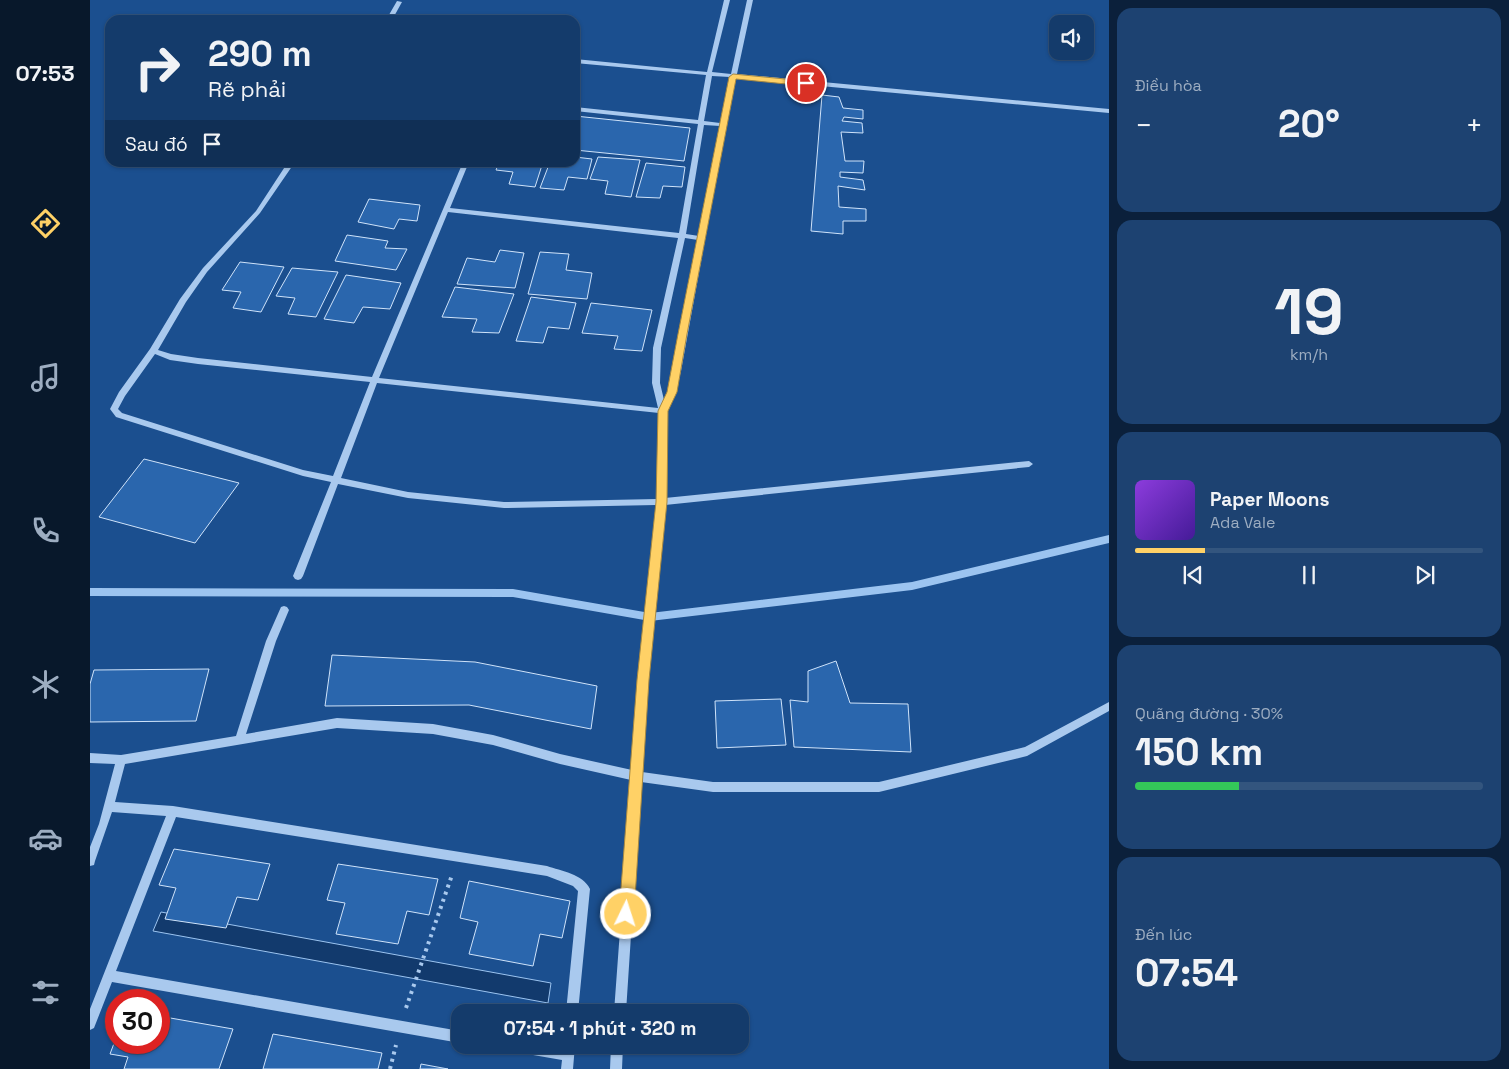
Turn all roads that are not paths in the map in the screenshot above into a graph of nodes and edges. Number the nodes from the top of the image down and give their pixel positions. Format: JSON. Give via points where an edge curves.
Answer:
{"nodes":[{"id":1,"x":727,"y":0,"type":"edge"},
{"id":2,"x":750,"y":0,"type":"edge"},
{"id":3,"x":399,"y":2,"type":"dead end"},
{"id":4,"x":392,"y":15,"type":"edge"},
{"id":5,"x":580,"y":61,"type":"edge"},
{"id":6,"x":709,"y":74,"type":"junction"},
{"id":7,"x":733,"y":77,"type":"junction"},
{"id":8,"x":580,"y":110,"type":"edge"},
{"id":9,"x":1109,"y":111,"type":"edge"},
{"id":10,"x":701,"y":123,"type":"junction"},
{"id":11,"x":723,"y":125,"type":"junction"},
{"id":12,"x":289,"y":167,"type":"edge"},
{"id":13,"x":464,"y":167,"type":"edge"},
{"id":14,"x":446,"y":210,"type":"junction"},
{"id":15,"x":682,"y":236,"type":"junction"},
{"id":16,"x":702,"y":238,"type":"junction"},
{"id":17,"x":153,"y":351,"type":"junction"},
{"id":18,"x":375,"y":379,"type":"junction"},
{"id":19,"x":663,"y":411,"type":"junction"},
{"id":20,"x":1029,"y":464,"type":"dead end"},
{"id":21,"x":337,"y":480,"type":"junction"},
{"id":22,"x":661,"y":502,"type":"junction"},
{"id":23,"x":298,"y":576,"type":"dead end"},
{"id":24,"x":284,"y":610,"type":"dead end"},
{"id":25,"x":643,"y":680,"type":"joint"},
{"id":26,"x":1109,"y":706,"type":"edge"},
{"id":27,"x":240,"y":738,"type":"junction"},
{"id":28,"x":90,"y":758,"type":"edge"},
{"id":29,"x":121,"y":760,"type":"junction"},
{"id":30,"x":636,"y":776,"type":"junction"},
{"id":31,"x":108,"y":807,"type":"junction"},
{"id":32,"x":173,"y":811,"type":"junction"},
{"id":33,"x":90,"y":861,"type":"edge"},
{"id":34,"x":109,"y":976,"type":"junction"},
{"id":35,"x":573,"y":1004,"type":"edge"},
{"id":36,"x":621,"y":1004,"type":"edge"},
{"id":37,"x":90,"y":1024,"type":"edge"},
{"id":38,"x":451,"y":1034,"type":"edge"},
{"id":39,"x":569,"y":1054,"type":"edge"},
{"id":40,"x":617,"y":1054,"type":"edge"},
{"id":41,"x":567,"y":1069,"type":"edge"},
{"id":42,"x":616,"y":1069,"type":"edge"}],
"edges":[{"from":1,"to":6,"type":"street"},
{"from":2,"to":7,"type":"street"},
{"from":3,"to":4,"type":"street"},
{"from":5,"to":6,"type":"street"},
{"from":6,"to":7,"type":"street"},
{"from":6,"to":10,"type":"street"},
{"from":7,"to":9,"type":"street"},
{"from":7,"to":11,"type":"street"},
{"from":8,"to":10,"type":"street"},
{"from":10,"to":11,"type":"street"},
{"from":10,"to":15,"type":"street"},
{"from":11,"to":16,"type":"street"},
{"from":12,"to":17,"type":"street","via":[[258,212],[205,270]]},
{"from":13,"to":14,"type":"street"},
{"from":14,"to":15,"type":"street"},
{"from":14,"to":18,"type":"street"},
{"from":15,"to":16,"type":"street"},
{"from":15,"to":19,"type":"street","via":[[657,348],[656,383]]},
{"from":16,"to":19,"type":"street","via":[[677,371]]},
{"from":17,"to":18,"type":"street","via":[[198,361]]},
{"from":17,"to":21,"type":"street","via":[[114,409],[119,415],[303,473]]},
{"from":18,"to":19,"type":"street"},
{"from":18,"to":21,"type":"street"},
{"from":19,"to":22,"type":"street"},
{"from":20,"to":22,"type":"street"},
{"from":21,"to":22,"type":"street","via":[[408,495],[504,505]]},
{"from":21,"to":23,"type":"street"},
{"from":22,"to":25,"type":"street"},
{"from":24,"to":27,"type":"street"},
{"from":25,"to":30,"type":"street"},
{"from":26,"to":30,"type":"street","via":[[1027,751],[879,787],[713,787]]},
{"from":27,"to":29,"type":"street"},
{"from":27,"to":30,"type":"street","via":[[337,723],[433,729],[493,740]]},
{"from":28,"to":29,"type":"street"},
{"from":29,"to":31,"type":"street"},
{"from":30,"to":36,"type":"street"},
{"from":31,"to":32,"type":"street"},
{"from":31,"to":33,"type":"street"},
{"from":32,"to":34,"type":"street"},
{"from":32,"to":35,"type":"street","via":[[547,872],[577,882],[584,889]]},
{"from":34,"to":37,"type":"street"},
{"from":34,"to":38,"type":"street"},
{"from":39,"to":41,"type":"street"},
{"from":40,"to":42,"type":"street"}]}
